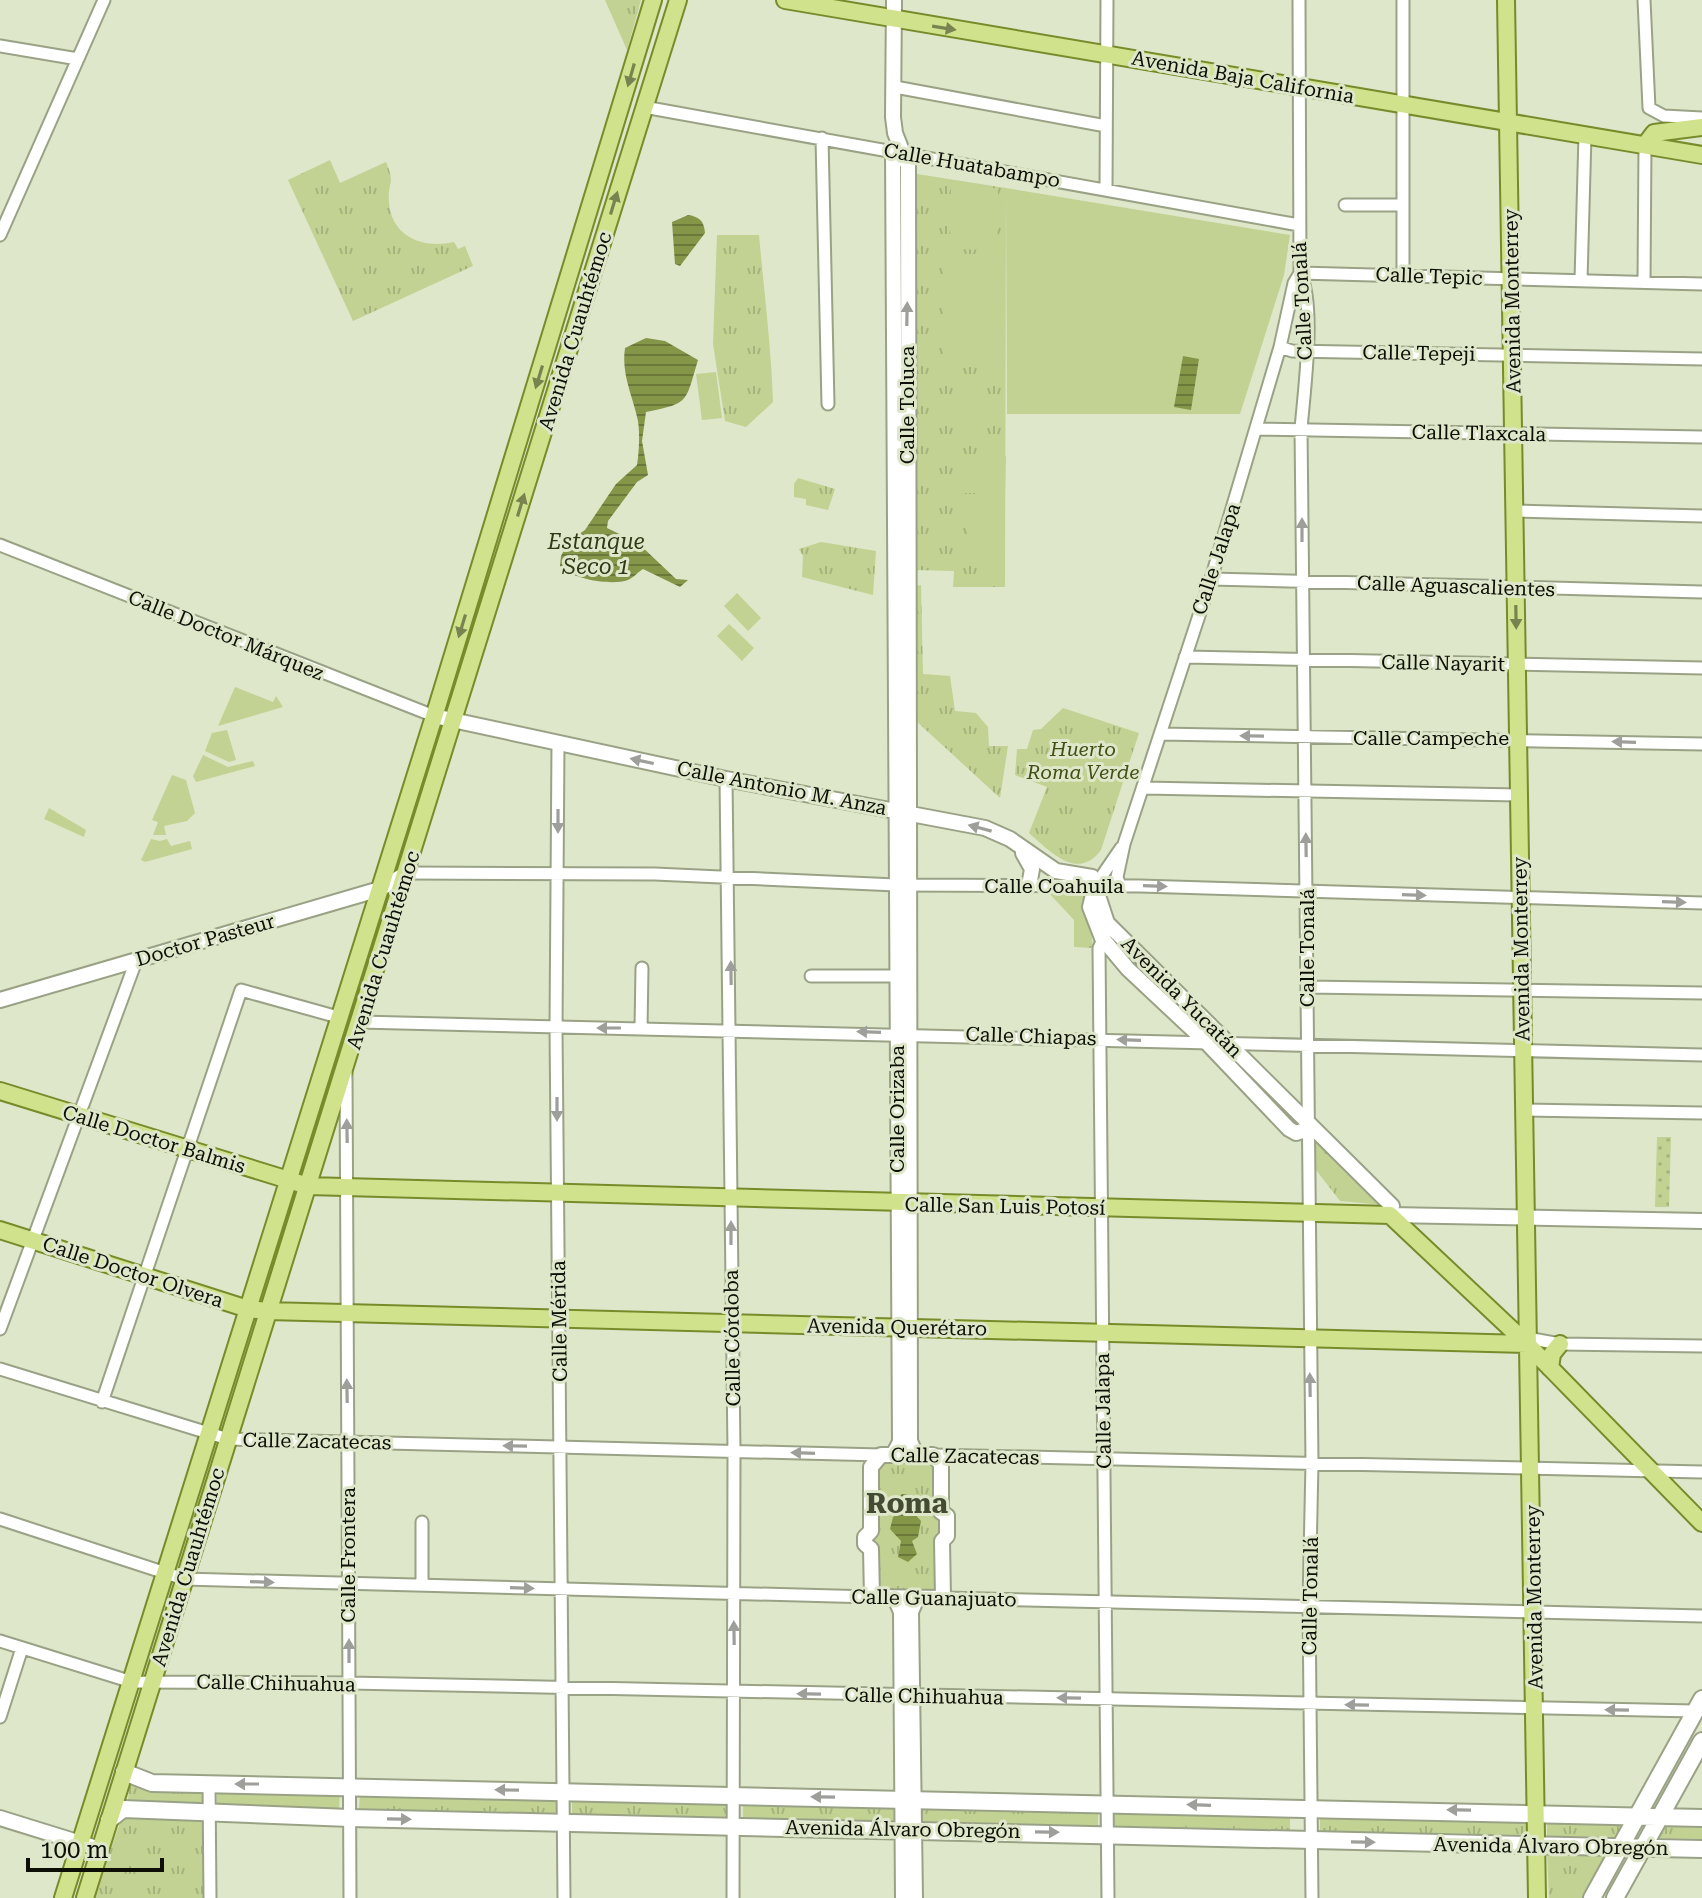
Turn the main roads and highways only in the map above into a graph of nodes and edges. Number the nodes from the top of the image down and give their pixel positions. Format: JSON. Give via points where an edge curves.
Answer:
{"nodes":[{"id":1,"x":653,"y":0,"type":"edge"},
{"id":2,"x":678,"y":0,"type":"edge"},
{"id":3,"x":785,"y":0,"type":"edge"},
{"id":4,"x":1506,"y":0,"type":"edge"},
{"id":5,"x":1509,"y":122,"type":"junction"},
{"id":6,"x":1702,"y":127,"type":"edge"},
{"id":7,"x":1645,"y":145,"type":"junction"},
{"id":8,"x":1702,"y":155,"type":"edge"},
{"id":9,"x":0,"y":1091,"type":"edge"},
{"id":10,"x":287,"y":1179,"type":"junction"},
{"id":11,"x":308,"y":1186,"type":"junction"},
{"id":12,"x":1390,"y":1215,"type":"joint"},
{"id":13,"x":0,"y":1230,"type":"edge"},
{"id":14,"x":1526,"y":1306,"type":"junction"},
{"id":15,"x":248,"y":1309,"type":"junction"},
{"id":16,"x":267,"y":1311,"type":"junction"},
{"id":17,"x":1502,"y":1320,"type":"junction"},
{"id":18,"x":1527,"y":1341,"type":"junction"},
{"id":19,"x":1560,"y":1344,"type":"road end"},
{"id":20,"x":1550,"y":1368,"type":"junction"},
{"id":21,"x":1702,"y":1523,"type":"edge"},
{"id":22,"x":1698,"y":1705,"type":"edge"},
{"id":23,"x":1702,"y":1741,"type":"edge"},
{"id":24,"x":124,"y":1772,"type":"junction"},
{"id":25,"x":1537,"y":1812,"type":"junction"},
{"id":26,"x":1634,"y":1818,"type":"junction"},
{"id":27,"x":1658,"y":1818,"type":"junction"},
{"id":28,"x":1702,"y":1818,"type":"edge"},
{"id":29,"x":109,"y":1820,"type":"junction"},
{"id":30,"x":1538,"y":1846,"type":"junction"},
{"id":31,"x":1619,"y":1848,"type":"junction"},
{"id":32,"x":1642,"y":1848,"type":"junction"},
{"id":33,"x":1702,"y":1849,"type":"edge"},
{"id":34,"x":63,"y":1898,"type":"edge"},
{"id":35,"x":85,"y":1898,"type":"edge"},
{"id":36,"x":1537,"y":1898,"type":"edge"},
{"id":37,"x":1592,"y":1898,"type":"edge"},
{"id":38,"x":1615,"y":1898,"type":"edge"}],
"edges":[{"from":1,"to":10,"type":"main road","name":"Avenida Cuauhtémoc","one_way":true},
{"from":11,"to":2,"type":"main road","name":"Avenida Cuauhtémoc","one_way":true},
{"from":3,"to":5,"type":"main road","name":"Avenida Baja California","one_way":true},
{"from":4,"to":5,"type":"main road","name":"Avenida Monterrey"},
{"from":5,"to":7,"type":"main road","name":"Avenida Baja California"},
{"from":5,"to":14,"type":"main road","name":"Avenida Monterrey","one_way":true},
{"from":6,"to":7,"type":"main road","via":[[1654,133]]},
{"from":7,"to":8,"type":"main road","name":"Avenida Baja California"},
{"from":9,"to":10,"type":"main road","name":"Calle Doctor Balmis"},
{"from":10,"to":11,"type":"main road","name":"Calle Doctor Balmis"},
{"from":10,"to":15,"type":"main road","name":"Avenida Cuauhtémoc"},
{"from":11,"to":12,"type":"main road","name":"Calle San Luis Potosí"},
{"from":11,"to":16,"type":"main road","name":"Avenida Cuauhtémoc"},
{"from":12,"to":17,"type":"main road","name":"Avenida Yucatán"},
{"from":13,"to":15,"type":"main road","name":"Calle Doctor Olvera"},
{"from":14,"to":17,"type":"main road","via":[[1514,1318]]},
{"from":14,"to":18,"type":"main road","name":"Avenida Monterrey"},
{"from":15,"to":16,"type":"main road","name":"Calle Doctor Olvera"},
{"from":15,"to":34,"type":"main road","name":"Avenida Cuauhtémoc"},
{"from":16,"to":18,"type":"main road","name":"Avenida Querétaro"},
{"from":16,"to":24,"type":"main road","name":"Avenida Cuauhtémoc"},
{"from":17,"to":18,"type":"main road","name":"Avenida Yucatán"},
{"from":18,"to":20,"type":"main road","name":"Avenida Yucatán"},
{"from":18,"to":25,"type":"main road","name":"Avenida Monterrey"},
{"from":19,"to":20,"type":"main road"},
{"from":20,"to":21,"type":"main road"},
{"from":22,"to":26,"type":"main road"},
{"from":23,"to":27,"type":"main road"},
{"from":25,"to":24,"type":"main road","name":"Avenida Álvaro Obregón","one_way":true,"via":[[209,1784],[144,1782]]},
{"from":24,"to":29,"type":"main road","name":"Avenida Cuauhtémoc"},
{"from":25,"to":26,"type":"main road","name":"Avenida Álvaro Obregón"},
{"from":25,"to":30,"type":"main road","name":"Avenida Monterrey"},
{"from":26,"to":27,"type":"main road","name":"Avenida Álvaro Obregón"},
{"from":26,"to":31,"type":"main road"},
{"from":27,"to":28,"type":"main road","name":"Avenida Álvaro Obregón"},
{"from":27,"to":32,"type":"main road"},
{"from":29,"to":30,"type":"main road","name":"Avenida Álvaro Obregón","one_way":true,"via":[[123,1809]]},
{"from":29,"to":35,"type":"main road","name":"Avenida Cuauhtémoc"},
{"from":30,"to":31,"type":"main road","name":"Avenida Álvaro Obregón"},
{"from":30,"to":36,"type":"main road","name":"Avenida Monterrey"},
{"from":31,"to":32,"type":"main road","name":"Avenida Álvaro Obregón"},
{"from":31,"to":37,"type":"main road"},
{"from":32,"to":33,"type":"main road","name":"Avenida Álvaro Obregón"},
{"from":32,"to":38,"type":"main road"}]}
